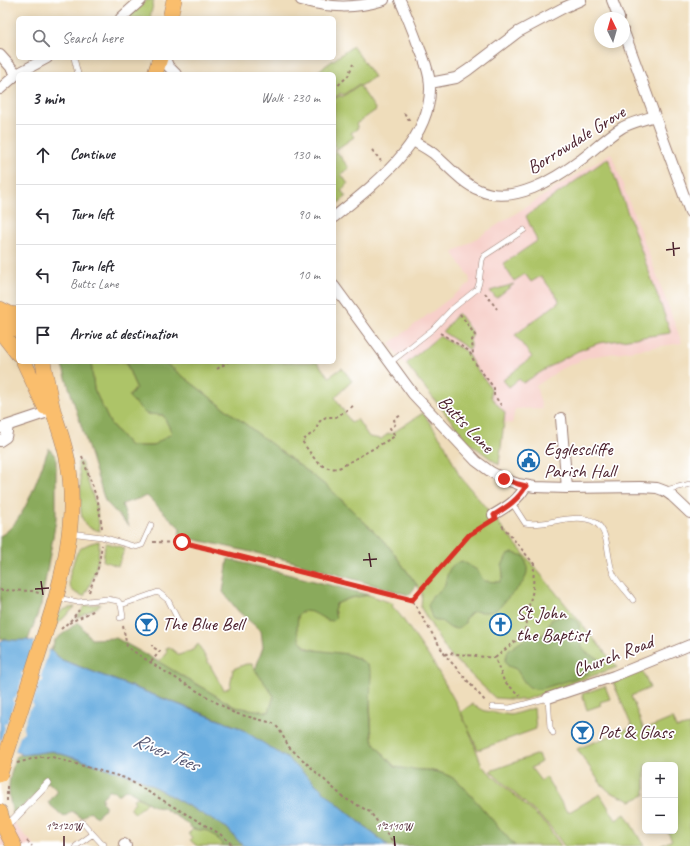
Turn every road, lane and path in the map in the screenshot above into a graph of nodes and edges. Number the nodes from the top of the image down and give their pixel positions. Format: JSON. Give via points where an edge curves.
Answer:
{"nodes":[{"id":1,"x":174,"y":0,"type":"edge"},
{"id":2,"x":301,"y":0,"type":"edge"},
{"id":3,"x":384,"y":0,"type":"edge"},
{"id":4,"x":400,"y":0,"type":"edge"},
{"id":5,"x":581,"y":0,"type":"edge"},
{"id":6,"x":612,"y":0,"type":"edge"},
{"id":7,"x":136,"y":2,"type":"edge"},
{"id":8,"x":617,"y":12,"type":"edge"},
{"id":9,"x":123,"y":16,"type":"edge"},
{"id":10,"x":170,"y":16,"type":"edge"},
{"id":11,"x":630,"y":48,"type":"edge"},
{"id":12,"x":0,"y":55,"type":"edge"},
{"id":13,"x":43,"y":60,"type":"edge"},
{"id":14,"x":74,"y":60,"type":"edge"},
{"id":15,"x":159,"y":60,"type":"edge"},
{"id":16,"x":166,"y":60,"type":"edge"},
{"id":17,"x":354,"y":64,"type":"dead end"},
{"id":18,"x":21,"y":72,"type":"edge"},
{"id":19,"x":78,"y":72,"type":"edge"},
{"id":20,"x":156,"y":72,"type":"edge"},
{"id":21,"x":174,"y":72,"type":"edge"},
{"id":22,"x":16,"y":73,"type":"edge"},
{"id":23,"x":16,"y":75,"type":"edge"},
{"id":24,"x":430,"y":83,"type":"junction"},
{"id":25,"x":336,"y":87,"type":"edge"},
{"id":26,"x":0,"y":89,"type":"edge"},
{"id":27,"x":404,"y":112,"type":"dead end"},
{"id":28,"x":655,"y":116,"type":"junction"},
{"id":29,"x":411,"y":122,"type":"dead end"},
{"id":30,"x":413,"y":141,"type":"junction"},
{"id":31,"x":372,"y":150,"type":"dead end"},
{"id":32,"x":383,"y":165,"type":"dead end"},
{"id":33,"x":690,"y":212,"type":"edge"},
{"id":34,"x":336,"y":215,"type":"edge"},
{"id":35,"x":524,"y":230,"type":"dead end"},
{"id":36,"x":336,"y":289,"type":"edge"},
{"id":37,"x":484,"y":292,"type":"dead end"},
{"id":38,"x":497,"y":308,"type":"dead end"},
{"id":39,"x":0,"y":309,"type":"edge"},
{"id":40,"x":458,"y":311,"type":"dead end"},
{"id":41,"x":16,"y":315,"type":"edge"},
{"id":42,"x":0,"y":317,"type":"edge"},
{"id":43,"x":16,"y":329,"type":"edge"},
{"id":44,"x":0,"y":331,"type":"edge"},
{"id":45,"x":439,"y":333,"type":"dead end"},
{"id":46,"x":16,"y":351,"type":"edge"},
{"id":47,"x":473,"y":358,"type":"junction"},
{"id":48,"x":391,"y":362,"type":"junction"},
{"id":49,"x":25,"y":364,"type":"edge"},
{"id":50,"x":43,"y":364,"type":"edge"},
{"id":51,"x":225,"y":364,"type":"edge"},
{"id":52,"x":217,"y":370,"type":"dead end"},
{"id":53,"x":353,"y":406,"type":"dead end"},
{"id":54,"x":503,"y":408,"type":"dead end"},
{"id":55,"x":54,"y":410,"type":"junction"},
{"id":56,"x":401,"y":415,"type":"dead end"},
{"id":57,"x":561,"y":418,"type":"dead end"},
{"id":58,"x":4,"y":427,"type":"edge"},
{"id":59,"x":0,"y":441,"type":"edge"},
{"id":60,"x":690,"y":484,"type":"edge"},
{"id":61,"x":526,"y":486,"type":"junction"},
{"id":62,"x":567,"y":488,"type":"junction"},
{"id":63,"x":665,"y":491,"type":"junction"},
{"id":64,"x":512,"y":503,"type":"junction"},
{"id":65,"x":690,"y":513,"type":"edge"},
{"id":66,"x":495,"y":516,"type":"junction"},
{"id":67,"x":151,"y":525,"type":"dead end"},
{"id":68,"x":69,"y":533,"type":"junction"},
{"id":69,"x":102,"y":537,"type":"junction"},
{"id":70,"x":143,"y":542,"type":"junction"},
{"id":71,"x":0,"y":590,"type":"edge"},
{"id":72,"x":56,"y":598,"type":"junction"},
{"id":73,"x":412,"y":600,"type":"junction"},
{"id":74,"x":633,"y":600,"type":"dead end"},
{"id":75,"x":84,"y":602,"type":"junction"},
{"id":76,"x":122,"y":606,"type":"junction"},
{"id":77,"x":96,"y":609,"type":"dead end"},
{"id":78,"x":121,"y":617,"type":"joint"},
{"id":79,"x":180,"y":624,"type":"dead end"},
{"id":80,"x":64,"y":626,"type":"junction"},
{"id":81,"x":52,"y":632,"type":"junction"},
{"id":82,"x":152,"y":645,"type":"dead end"},
{"id":83,"x":690,"y":645,"type":"edge"},
{"id":84,"x":446,"y":655,"type":"junction"},
{"id":85,"x":495,"y":658,"type":"junction"},
{"id":86,"x":151,"y":662,"type":"junction"},
{"id":87,"x":548,"y":698,"type":"junction"},
{"id":88,"x":528,"y":704,"type":"junction"},
{"id":89,"x":492,"y":707,"type":"joint"},
{"id":90,"x":553,"y":733,"type":"dead end"},
{"id":91,"x":12,"y":764,"type":"dead end"},
{"id":92,"x":0,"y":774,"type":"edge"},
{"id":93,"x":48,"y":783,"type":"dead end"},
{"id":94,"x":6,"y":816,"type":"edge"},
{"id":95,"x":82,"y":822,"type":"dead end"},
{"id":96,"x":93,"y":834,"type":"junction"},
{"id":97,"x":14,"y":846,"type":"edge"},
{"id":98,"x":76,"y":846,"type":"edge"},
{"id":99,"x":103,"y":846,"type":"edge"},
{"id":100,"x":234,"y":846,"type":"edge"},
{"id":101,"x":396,"y":846,"type":"edge"}],
"edges":[{"from":1,"to":10,"type":"main road"},
{"from":2,"to":3,"type":"street","via":[[345,7],[362,6]]},
{"from":4,"to":24,"type":"street","via":[[424,59]]},
{"from":5,"to":24,"type":"street","via":[[521,31],[456,78]]},
{"from":6,"to":8,"type":"street"},
{"from":7,"to":9,"type":"street"},
{"from":11,"to":28,"type":"street"},
{"from":12,"to":22,"type":"street"},
{"from":13,"to":18,"type":"street"},
{"from":14,"to":19,"type":"lane"},
{"from":15,"to":20,"type":"main road"},
{"from":16,"to":21,"type":"street"},
{"from":17,"to":25,"type":"path","via":[[348,76]]},
{"from":23,"to":26,"type":"street"},
{"from":24,"to":30,"type":"street","via":[[425,117]]},
{"from":27,"to":29,"type":"path"},
{"from":28,"to":30,"type":"street","name":"Borrowdale Grove","via":[[625,126],[559,175],[515,194],[495,195],[477,190]]},
{"from":28,"to":33,"type":"street"},
{"from":30,"to":34,"type":"street","via":[[385,175]]},
{"from":31,"to":32,"type":"path"},
{"from":35,"to":48,"type":"lane","via":[[484,256],[476,289],[433,329]]},
{"from":36,"to":48,"type":"street","name":"Butts Lane"},
{"from":37,"to":38,"type":"path"},
{"from":39,"to":41,"type":"main road"},
{"from":40,"to":47,"type":"path","via":[[475,335],[472,340]]},
{"from":42,"to":43,"type":"main road"},
{"from":44,"to":46,"type":"main road"},
{"from":45,"to":47,"type":"path","via":[[469,351]]},
{"from":47,"to":54,"type":"path","via":[[494,388],[494,395]]},
{"from":48,"to":61,"type":"street","name":"Butts Lane","via":[[414,394],[476,461],[504,479]]},
{"from":49,"to":55,"type":"main road","via":[[45,407]]},
{"from":50,"to":55,"type":"main road"},
{"from":51,"to":52,"type":"path"},
{"from":53,"to":56,"type":"path","via":[[336,417],[326,417],[320,421],[314,431],[302,441],[323,467],[341,467],[395,436],[390,428],[396,424],[394,420]]},
{"from":55,"to":58,"type":"street"},
{"from":55,"to":68,"type":"main road","via":[[68,463],[71,511]]},
{"from":57,"to":62,"type":"street"},
{"from":58,"to":59,"type":"street","via":[[6,437]]},
{"from":60,"to":63,"type":"lane"},
{"from":61,"to":62,"type":"street","name":"Butts Lane"},
{"from":61,"to":64,"type":"street"},
{"from":62,"to":63,"type":"street","name":"Butts Lane","via":[[641,487]]},
{"from":63,"to":65,"type":"street","name":"Butts Lane"},
{"from":64,"to":66,"type":"street"},
{"from":64,"to":74,"type":"lane","via":[[525,523],[576,518],[596,522],[607,540],[613,572]]},
{"from":66,"to":73,"type":"path","via":[[469,535]]},
{"from":66,"to":85,"type":"path","via":[[534,564],[533,590],[525,633]]},
{"from":67,"to":70,"type":"lane"},
{"from":68,"to":69,"type":"lane"},
{"from":68,"to":72,"type":"main road"},
{"from":69,"to":70,"type":"lane","via":[[136,547]]},
{"from":69,"to":75,"type":"path","via":[[98,568]]},
{"from":70,"to":73,"type":"path","via":[[182,542]]},
{"from":71,"to":72,"type":"path","via":[[32,592]]},
{"from":72,"to":75,"type":"lane"},
{"from":72,"to":81,"type":"main road"},
{"from":73,"to":84,"type":"path"},
{"from":75,"to":76,"type":"lane","via":[[118,600]]},
{"from":75,"to":80,"type":"path"},
{"from":76,"to":78,"type":"lane"},
{"from":76,"to":79,"type":"lane","via":[[158,592],[168,600]]},
{"from":77,"to":80,"type":"path"},
{"from":78,"to":86,"type":"path","via":[[127,647]]},
{"from":80,"to":81,"type":"path"},
{"from":81,"to":92,"type":"main road","bridge":true},
{"from":82,"to":86,"type":"path","via":[[160,651]]},
{"from":83,"to":87,"type":"street","name":"Church Road","via":[[614,676]]},
{"from":84,"to":85,"type":"path","via":[[448,653]]},
{"from":84,"to":89,"type":"path","via":[[482,699]]},
{"from":85,"to":88,"type":"path","via":[[504,681]]},
{"from":86,"to":101,"type":"path","via":[[234,713],[273,723],[289,747],[344,798],[370,812]]},
{"from":87,"to":88,"type":"lane"},
{"from":87,"to":90,"type":"lane"},
{"from":88,"to":89,"type":"lane","via":[[510,708]]},
{"from":91,"to":100,"type":"path","via":[[39,757],[52,757],[125,778],[220,834]]},
{"from":93,"to":94,"type":"street"},
{"from":94,"to":97,"type":"main road","via":[[5,829]]},
{"from":95,"to":96,"type":"lane"},
{"from":96,"to":98,"type":"lane"},
{"from":96,"to":99,"type":"lane"}]}
